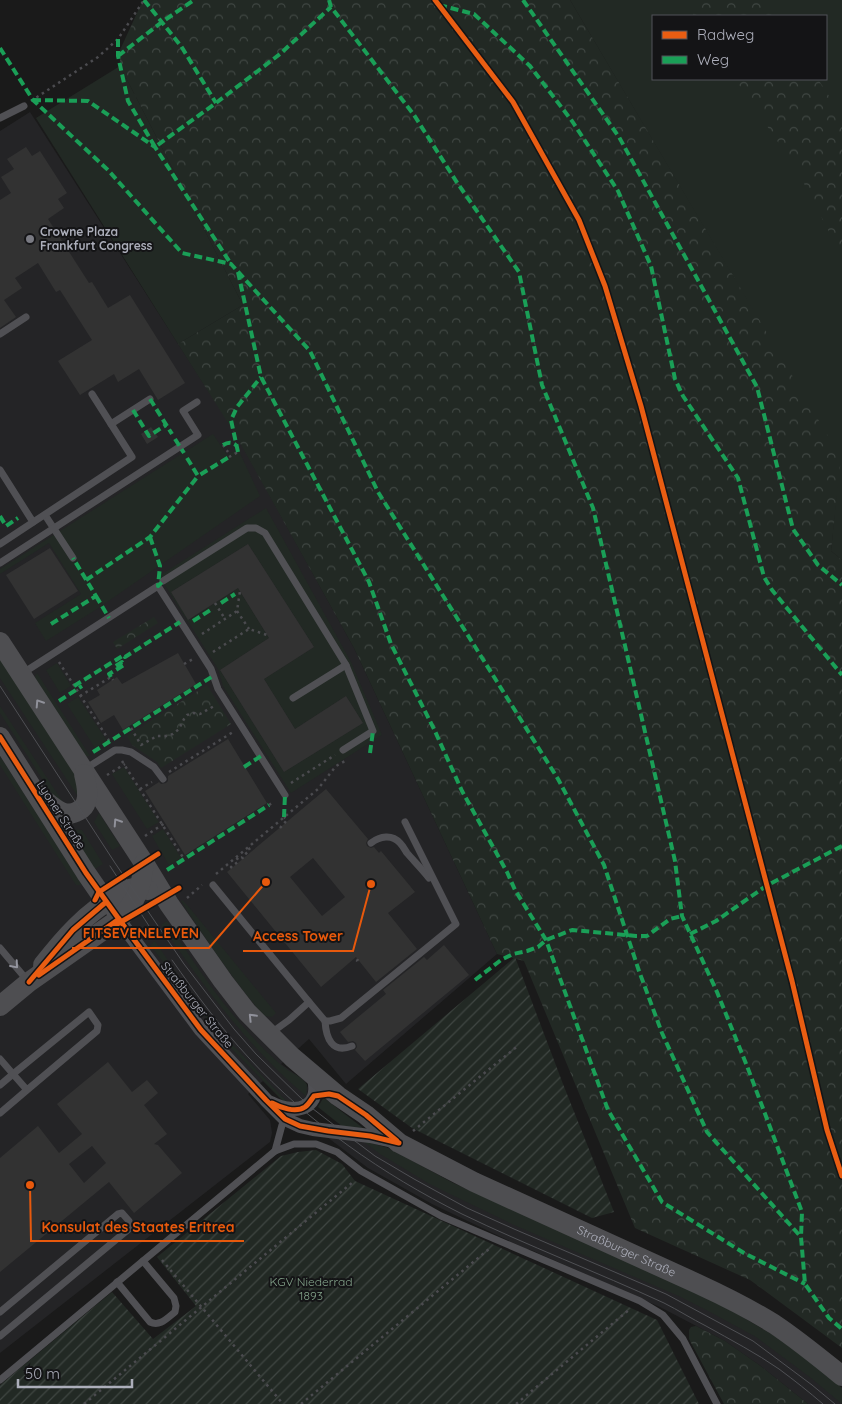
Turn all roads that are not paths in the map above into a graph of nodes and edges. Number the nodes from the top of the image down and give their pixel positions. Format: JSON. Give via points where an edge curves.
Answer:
{"nodes":[{"id":1,"x":24,"y":106,"type":"road end"},
{"id":2,"x":0,"y":118,"type":"edge"},
{"id":3,"x":26,"y":317,"type":"dead end"},
{"id":4,"x":0,"y":334,"type":"edge"},
{"id":5,"x":92,"y":394,"type":"dead end"},
{"id":6,"x":150,"y":399,"type":"dead end"},
{"id":7,"x":197,"y":402,"type":"dead end"},
{"id":8,"x":111,"y":424,"type":"junction"},
{"id":9,"x":0,"y":470,"type":"edge"},
{"id":10,"x":45,"y":515,"type":"junction"},
{"id":11,"x":33,"y":522,"type":"junction"},
{"id":12,"x":54,"y":528,"type":"junction"},
{"id":13,"x":0,"y":544,"type":"edge"},
{"id":14,"x":73,"y":558,"type":"dead end"},
{"id":15,"x":0,"y":562,"type":"edge"},
{"id":16,"x":163,"y":581,"type":"dead end"},
{"id":17,"x":0,"y":642,"type":"edge"},
{"id":18,"x":346,"y":664,"type":"junction"},
{"id":19,"x":21,"y":674,"type":"junction"},
{"id":20,"x":293,"y":698,"type":"dead end"},
{"id":21,"x":0,"y":737,"type":"edge"},
{"id":22,"x":344,"y":750,"type":"road end"},
{"id":23,"x":83,"y":770,"type":"junction"},
{"id":24,"x":162,"y":778,"type":"road end"},
{"id":25,"x":28,"y":782,"type":"junction"},
{"id":26,"x":283,"y":792,"type":"road end"},
{"id":27,"x":405,"y":822,"type":"dead end"},
{"id":28,"x":371,"y":843,"type":"dead end"},
{"id":29,"x":144,"y":863,"type":"junction"},
{"id":30,"x":211,"y":882,"type":"road end"},
{"id":31,"x":436,"y":885,"type":"junction"},
{"id":32,"x":140,"y":888,"type":"junction"},
{"id":33,"x":178,"y":901,"type":"junction"},
{"id":34,"x":106,"y":902,"type":"junction"},
{"id":35,"x":119,"y":919,"type":"junction"},
{"id":36,"x":0,"y":948,"type":"edge"},
{"id":37,"x":29,"y":982,"type":"junction"},
{"id":38,"x":309,"y":1002,"type":"junction"},
{"id":39,"x":0,"y":1006,"type":"edge"},
{"id":40,"x":325,"y":1021,"type":"junction"},
{"id":41,"x":269,"y":1034,"type":"junction"},
{"id":42,"x":352,"y":1046,"type":"dead end"},
{"id":43,"x":0,"y":1059,"type":"edge"},
{"id":44,"x":13,"y":1074,"type":"junction"},
{"id":45,"x":313,"y":1075,"type":"junction"},
{"id":46,"x":0,"y":1085,"type":"edge"},
{"id":47,"x":27,"y":1090,"type":"junction"},
{"id":48,"x":266,"y":1100,"type":"junction"},
{"id":49,"x":0,"y":1113,"type":"edge"},
{"id":50,"x":285,"y":1119,"type":"junction"},
{"id":51,"x":403,"y":1139,"type":"junction"},
{"id":52,"x":275,"y":1151,"type":"junction"},
{"id":53,"x":143,"y":1261,"type":"junction"},
{"id":54,"x":117,"y":1282,"type":"junction"},
{"id":55,"x":0,"y":1312,"type":"edge"},
{"id":56,"x":0,"y":1336,"type":"edge"},
{"id":57,"x":842,"y":1376,"type":"edge"},
{"id":58,"x":0,"y":1380,"type":"edge"},
{"id":59,"x":717,"y":1404,"type":"edge"}],
"edges":[{"from":1,"to":2,"type":"lane"},
{"from":3,"to":4,"type":"lane"},
{"from":5,"to":8,"type":"lane"},
{"from":6,"to":8,"type":"lane"},
{"from":7,"to":12,"type":"lane","via":[[183,411],[198,435]]},
{"from":8,"to":10,"type":"lane","via":[[132,457]]},
{"from":9,"to":11,"type":"lane"},
{"from":10,"to":11,"type":"lane"},
{"from":10,"to":12,"type":"lane"},
{"from":11,"to":13,"type":"lane"},
{"from":12,"to":14,"type":"lane"},
{"from":12,"to":15,"type":"lane"},
{"from":16,"to":18,"type":"lane","via":[[247,528],[256,528],[265,533]]},
{"from":17,"to":19,"type":"main road"},
{"from":18,"to":20,"type":"lane"},
{"from":18,"to":22,"type":"lane","via":[[373,731]]},
{"from":23,"to":19,"type":"main road","one_way":true},
{"from":19,"to":26,"type":"lane","via":[[158,586]]},
{"from":21,"to":25,"type":"main road","name":"Lyoner Straße"},
{"from":23,"to":24,"type":"lane","via":[[115,750],[122,750],[154,767]]},
{"from":23,"to":25,"type":"main road","via":[[86,803],[75,813],[64,814]]},
{"from":29,"to":23,"type":"main road","one_way":true},
{"from":25,"to":34,"type":"main road","name":"Lyoner Straße"},
{"from":27,"to":31,"type":"lane"},
{"from":28,"to":31,"type":"lane","via":[[379,838],[394,838]]},
{"from":29,"to":32,"type":"main road"},
{"from":29,"to":33,"type":"main road","name":"Straßburger Straße"},
{"from":30,"to":38,"type":"lane"},
{"from":31,"to":40,"type":"lane","via":[[456,924],[341,1018]]},
{"from":32,"to":33,"type":"main road"},
{"from":32,"to":34,"type":"main road","via":[[126,890]]},
{"from":32,"to":35,"type":"main road"},
{"from":41,"to":33,"type":"main road","name":"Straßburger Straße","one_way":true,"via":[[223,981]]},
{"from":34,"to":35,"type":"street","name":"Lyoner Straße"},
{"from":34,"to":37,"type":"main road","via":[[72,930]]},
{"from":35,"to":37,"type":"main road"},
{"from":35,"to":48,"type":"street","name":"Straßburger Straße","via":[[201,1030]]},
{"from":36,"to":37,"type":"lane","one_way":true},
{"from":37,"to":39,"type":"main road"},
{"from":38,"to":40,"type":"lane"},
{"from":38,"to":41,"type":"lane"},
{"from":40,"to":42,"type":"lane","via":[[331,1042],[342,1048]]},
{"from":41,"to":45,"type":"main road","name":"Straßburger Straße"},
{"from":43,"to":44,"type":"lane"},
{"from":44,"to":46,"type":"lane"},
{"from":44,"to":47,"type":"lane"},
{"from":44,"to":47,"type":"lane","via":[[89,1012],[98,1025],[97,1030]]},
{"from":45,"to":48,"type":"street","name":"Straßburger Straße","via":[[316,1092],[304,1108],[287,1109]]},
{"from":45,"to":51,"type":"main road","name":"Straßburger Straße","via":[[338,1096]]},
{"from":47,"to":49,"type":"lane"},
{"from":48,"to":50,"type":"street","name":"Straßburger Straße"},
{"from":50,"to":51,"type":"street","name":"Straßburger Straße","via":[[313,1129]]},
{"from":50,"to":52,"type":"lane"},
{"from":51,"to":57,"type":"main road","name":"Straßburger Straße","via":[[474,1182],[734,1302],[811,1350]]},
{"from":52,"to":53,"type":"lane"},
{"from":52,"to":59,"type":"lane","via":[[294,1144],[316,1144],[337,1152],[361,1171],[441,1216],[640,1301],[663,1315],[683,1339]]},
{"from":53,"to":54,"type":"lane"},
{"from":53,"to":54,"type":"lane","via":[[174,1298],[175,1312],[160,1324],[150,1322]]},
{"from":54,"to":58,"type":"lane"},
{"from":55,"to":56,"type":"lane","via":[[118,1214],[122,1213],[129,1221],[130,1228]]}]}
